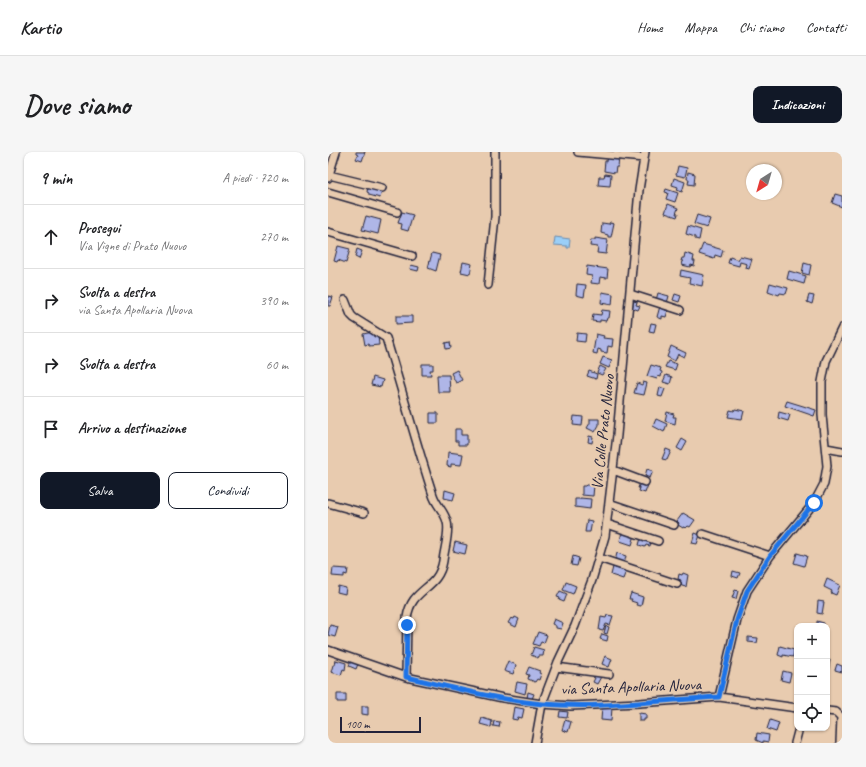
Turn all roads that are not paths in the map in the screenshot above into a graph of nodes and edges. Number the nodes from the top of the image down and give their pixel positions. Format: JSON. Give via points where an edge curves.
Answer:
{"nodes":[{"id":1,"x":336,"y":152,"type":"edge"},
{"id":2,"x":495,"y":152,"type":"edge"},
{"id":3,"x":578,"y":152,"type":"edge"},
{"id":4,"x":644,"y":155,"type":"edge"},
{"id":5,"x":328,"y":176,"type":"edge"},
{"id":6,"x":382,"y":188,"type":"dead end"},
{"id":7,"x":328,"y":192,"type":"edge"},
{"id":8,"x":397,"y":212,"type":"dead end"},
{"id":9,"x":328,"y":232,"type":"edge"},
{"id":10,"x":412,"y":256,"type":"dead end"},
{"id":11,"x":488,"y":285,"type":"dead end"},
{"id":12,"x":630,"y":294,"type":"junction"},
{"id":13,"x":345,"y":300,"type":"dead end"},
{"id":14,"x":680,"y":310,"type":"dead end"},
{"id":15,"x":842,"y":328,"type":"edge"},
{"id":16,"x":826,"y":448,"type":"junction"},
{"id":17,"x":842,"y":451,"type":"edge"},
{"id":18,"x":613,"y":470,"type":"junction"},
{"id":19,"x":645,"y":482,"type":"dead end"},
{"id":20,"x":328,"y":503,"type":"edge"},
{"id":21,"x":609,"y":503,"type":"junction"},
{"id":22,"x":364,"y":513,"type":"dead end"},
{"id":23,"x":607,"y":524,"type":"junction"},
{"id":24,"x":674,"y":525,"type":"dead end"},
{"id":25,"x":702,"y":534,"type":"dead end"},
{"id":26,"x":658,"y":541,"type":"dead end"},
{"id":27,"x":770,"y":556,"type":"junction"},
{"id":28,"x":599,"y":558,"type":"junction"},
{"id":29,"x":677,"y":584,"type":"dead end"},
{"id":30,"x":328,"y":650,"type":"edge"},
{"id":31,"x":556,"y":667,"type":"junction"},
{"id":32,"x":609,"y":674,"type":"dead end"},
{"id":33,"x":406,"y":677,"type":"junction"},
{"id":34,"x":719,"y":697,"type":"junction"},
{"id":35,"x":542,"y":704,"type":"junction"},
{"id":36,"x":794,"y":708,"type":"edge"},
{"id":37,"x":830,"y":711,"type":"edge"},
{"id":38,"x":798,"y":731,"type":"edge"},
{"id":39,"x":535,"y":743,"type":"edge"},
{"id":40,"x":795,"y":743,"type":"edge"},
{"id":41,"x":840,"y":743,"type":"edge"}],
"edges":[{"from":1,"to":5,"type":"street"},
{"from":2,"to":11,"type":"street","via":[[495,216]]},
{"from":3,"to":4,"type":"street"},
{"from":4,"to":12,"type":"street","name":"Via Colle Prato Nuovo"},
{"from":5,"to":6,"type":"street"},
{"from":7,"to":8,"type":"street"},
{"from":9,"to":10,"type":"street"},
{"from":12,"to":14,"type":"street"},
{"from":12,"to":18,"type":"street","name":"Via Colle Prato Nuovo"},
{"from":13,"to":33,"type":"street","via":[[354,318],[386,338],[433,495],[448,524],[440,572],[414,599],[409,609]]},
{"from":15,"to":16,"type":"street","via":[[826,361],[823,374],[822,415]]},
{"from":16,"to":17,"type":"street"},
{"from":16,"to":27,"type":"street","via":[[824,484],[814,503]]},
{"from":18,"to":19,"type":"street"},
{"from":18,"to":21,"type":"street","name":"Via Colle Prato Nuovo"},
{"from":20,"to":22,"type":"street"},
{"from":21,"to":23,"type":"street","name":"Via Colle Prato Nuovo"},
{"from":21,"to":24,"type":"street"},
{"from":23,"to":26,"type":"street"},
{"from":23,"to":28,"type":"street","name":"Via Colle Prato Nuovo"},
{"from":25,"to":27,"type":"street"},
{"from":27,"to":34,"type":"street","via":[[754,579],[742,604]]},
{"from":28,"to":29,"type":"street"},
{"from":28,"to":31,"type":"street","name":"Via Colle Prato Nuovo","via":[[575,626]]},
{"from":30,"to":33,"type":"street","name":"via Santa Apollaria Nuova"},
{"from":31,"to":32,"type":"street"},
{"from":31,"to":35,"type":"street","name":"Via Colle Prato Nuovo"},
{"from":33,"to":35,"type":"street","name":"via Santa Apollaria Nuova"},
{"from":34,"to":35,"type":"street","name":"via Santa Apollaria Nuova","via":[[571,706]]},
{"from":34,"to":36,"type":"street","name":"via Santa Apollaria Nuova"},
{"from":35,"to":39,"type":"street","name":"Via Colle Prato Nuovo"},
{"from":37,"to":41,"type":"street","via":[[836,712],[841,717]]},
{"from":38,"to":40,"type":"street"}]}
